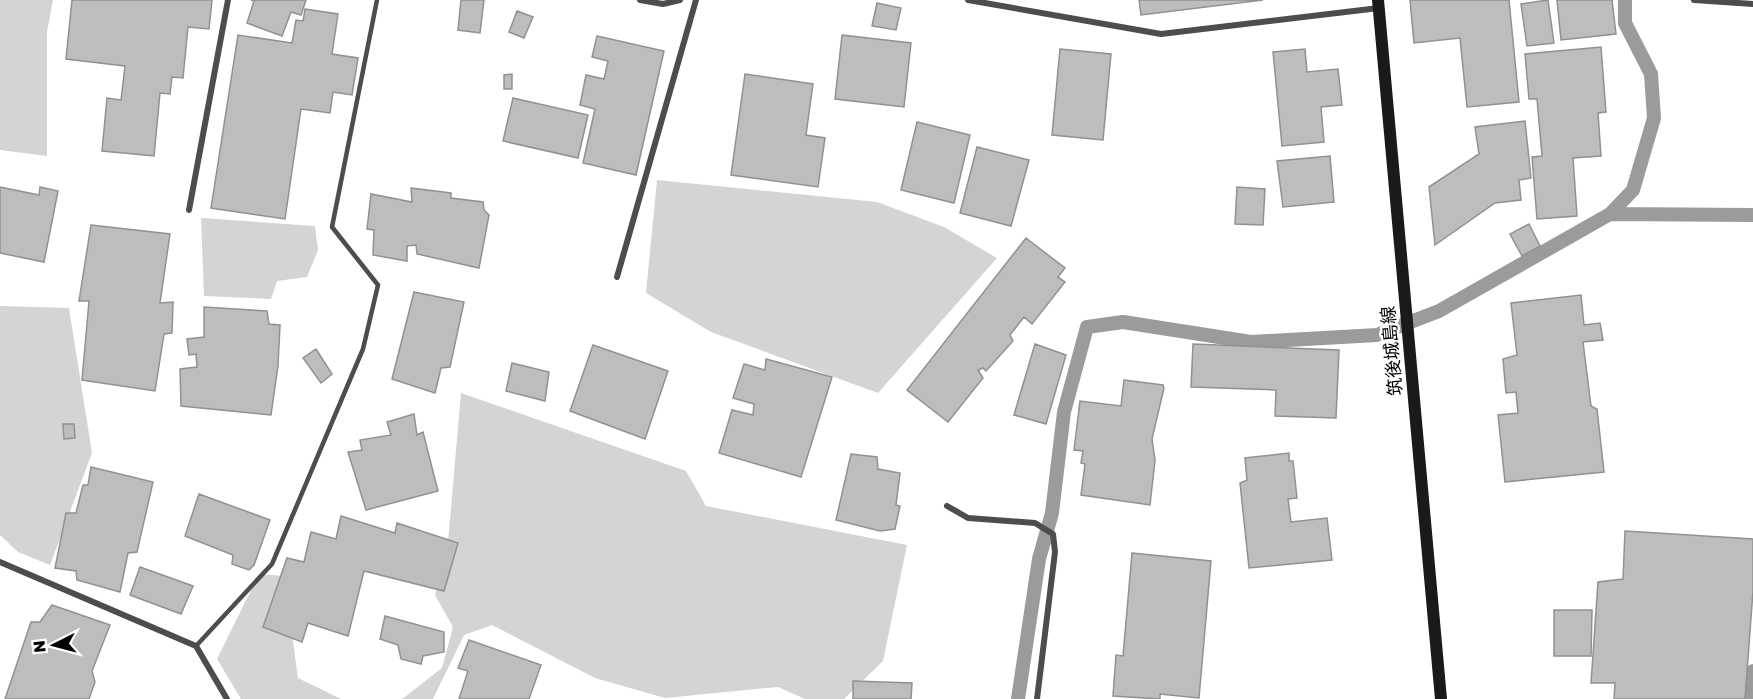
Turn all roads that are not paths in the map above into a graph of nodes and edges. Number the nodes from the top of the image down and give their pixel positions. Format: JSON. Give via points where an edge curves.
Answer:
{"nodes":[{"id":1,"x":228,"y":0,"type":"edge"},
{"id":2,"x":377,"y":0,"type":"edge"},
{"id":3,"x":640,"y":0,"type":"edge"},
{"id":4,"x":680,"y":0,"type":"edge"},
{"id":5,"x":696,"y":0,"type":"edge"},
{"id":6,"x":968,"y":0,"type":"edge"},
{"id":7,"x":1694,"y":0,"type":"edge"},
{"id":8,"x":1379,"y":4,"type":"edge"},
{"id":9,"x":1753,"y":4,"type":"edge"},
{"id":10,"x":189,"y":210,"type":"dead end"},
{"id":11,"x":617,"y":278,"type":"dead end"},
{"id":12,"x":947,"y":506,"type":"dead end"},
{"id":13,"x":0,"y":562,"type":"edge"},
{"id":14,"x":196,"y":646,"type":"junction"},
{"id":15,"x":227,"y":699,"type":"edge"},
{"id":16,"x":1037,"y":699,"type":"edge"},
{"id":17,"x":1441,"y":699,"type":"edge"}],
"edges":[{"from":1,"to":10,"type":"street"},
{"from":2,"to":14,"type":"lane","via":[[332,227],[378,285],[363,349],[272,564]]},
{"from":3,"to":4,"type":"street","via":[[663,4]]},
{"from":5,"to":11,"type":"street"},
{"from":6,"to":8,"type":"street","via":[[1161,34]]},
{"from":7,"to":9,"type":"street"},
{"from":8,"to":17,"type":"main road","name":"筑後城島線"},
{"from":12,"to":16,"type":"street","via":[[968,518],[1035,523],[1053,534],[1055,552]]},
{"from":13,"to":14,"type":"street"},
{"from":14,"to":15,"type":"street"}]}
